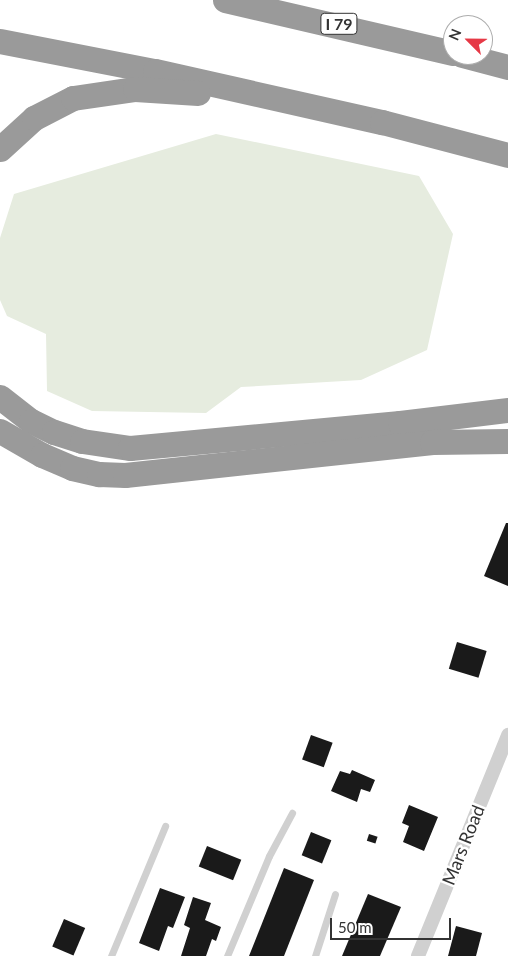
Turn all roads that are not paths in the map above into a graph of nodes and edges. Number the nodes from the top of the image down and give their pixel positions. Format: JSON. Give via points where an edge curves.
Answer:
{"nodes":[{"id":1,"x":225,"y":0,"type":"edge"},
{"id":2,"x":0,"y":41,"type":"edge"},
{"id":3,"x":443,"y":51,"type":"edge"},
{"id":4,"x":493,"y":63,"type":"edge"},
{"id":5,"x":508,"y":67,"type":"edge"},
{"id":6,"x":382,"y":122,"type":"junction"},
{"id":7,"x":0,"y":149,"type":"edge"},
{"id":8,"x":508,"y":155,"type":"edge"},
{"id":9,"x":0,"y":397,"type":"edge"},
{"id":10,"x":508,"y":410,"type":"edge"},
{"id":11,"x":0,"y":431,"type":"edge"},
{"id":12,"x":508,"y":441,"type":"edge"},
{"id":13,"x":508,"y":735,"type":"edge"},
{"id":14,"x":292,"y":813,"type":"dead end"},
{"id":15,"x":165,"y":826,"type":"dead end"},
{"id":16,"x":335,"y":894,"type":"dead end"},
{"id":17,"x":111,"y":956,"type":"edge"},
{"id":18,"x":228,"y":956,"type":"edge"},
{"id":19,"x":315,"y":956,"type":"edge"},
{"id":20,"x":418,"y":956,"type":"edge"}],
"edges":[{"from":1,"to":3,"type":"highway","number":"I 79"},
{"from":2,"to":6,"type":"highway","via":[[155,71]]},
{"from":4,"to":5,"type":"highway"},
{"from":6,"to":7,"type":"highway","via":[[206,94],[136,89],[73,98],[34,118]]},
{"from":6,"to":8,"type":"highway"},
{"from":9,"to":10,"type":"highway","via":[[54,432],[82,441],[130,448]]},
{"from":11,"to":12,"type":"highway","via":[[72,468],[116,474],[236,465],[432,442]]},
{"from":13,"to":20,"type":"street","name":"Mars Road"},
{"from":14,"to":18,"type":"lane","via":[[269,856]]},
{"from":15,"to":17,"type":"lane"},
{"from":16,"to":19,"type":"lane"}]}
